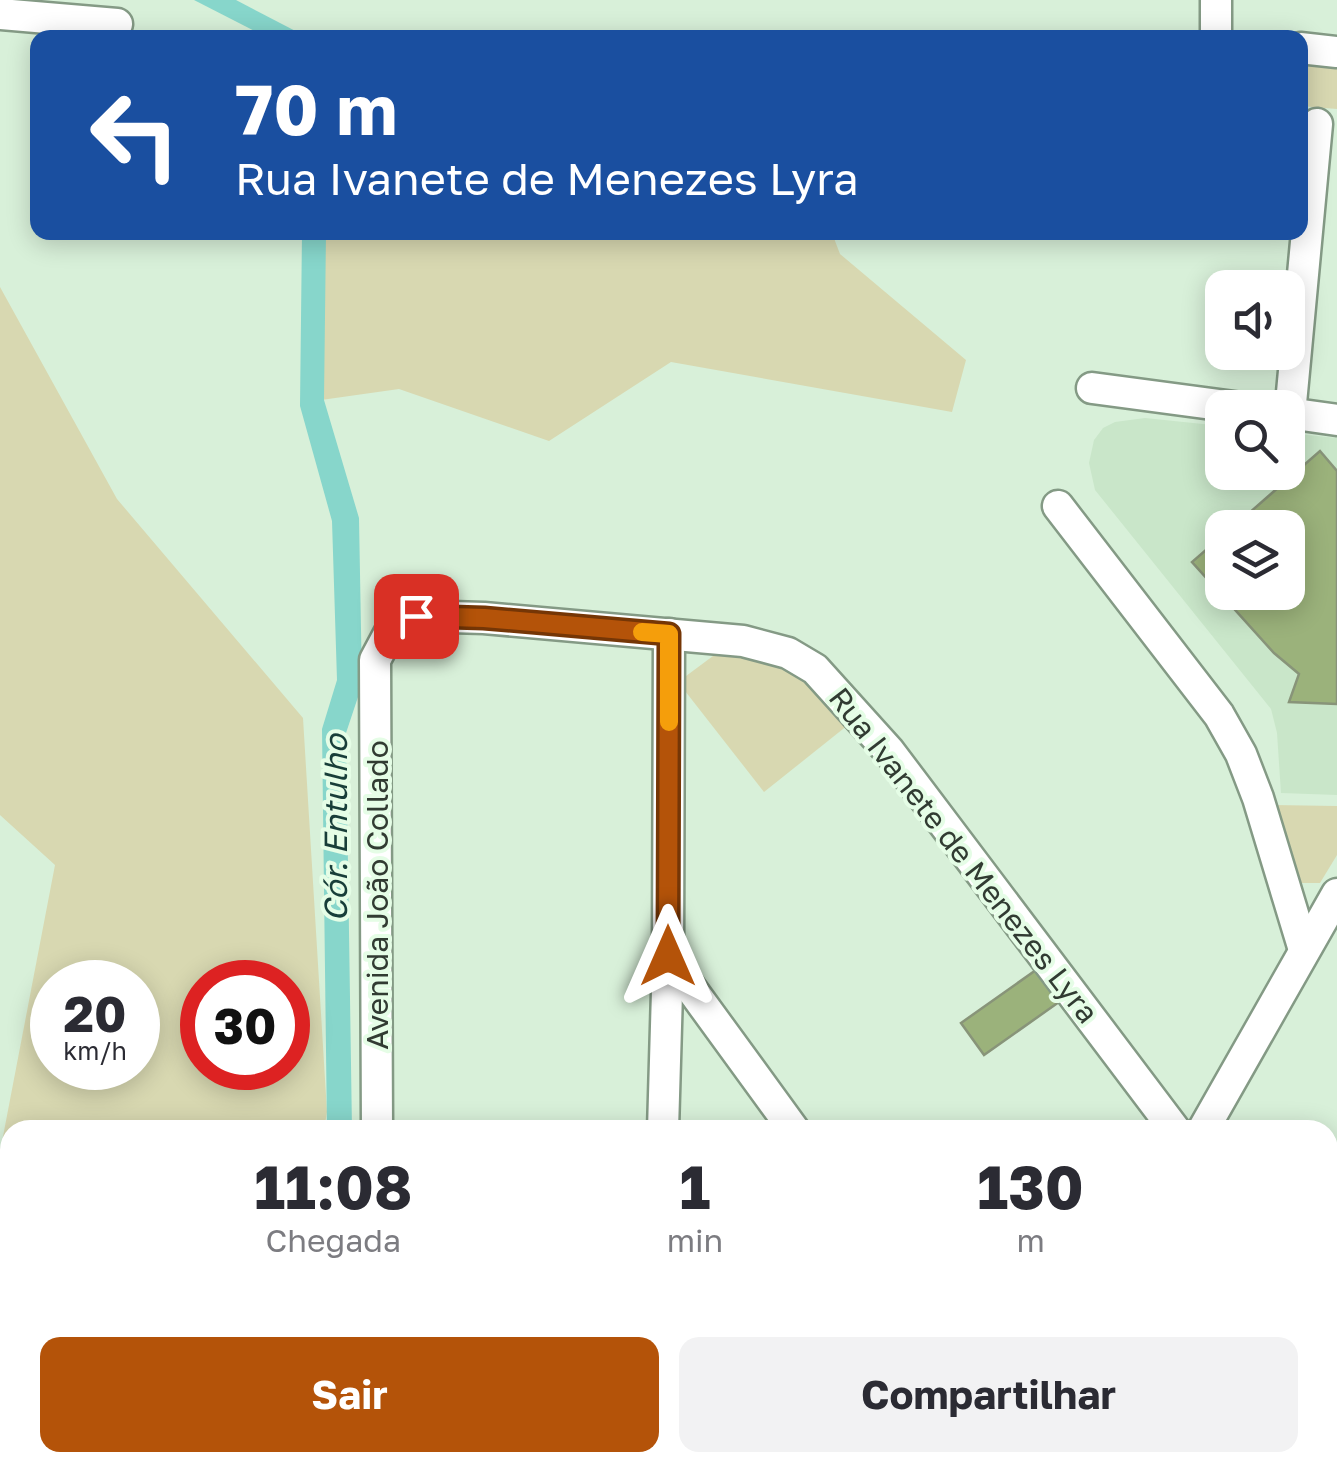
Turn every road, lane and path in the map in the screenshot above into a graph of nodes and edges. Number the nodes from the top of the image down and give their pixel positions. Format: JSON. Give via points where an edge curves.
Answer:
{"nodes":[{"id":1,"x":1216,"y":0,"type":"edge"},
{"id":2,"x":0,"y":14,"type":"edge"},
{"id":3,"x":117,"y":24,"type":"dead end"},
{"id":4,"x":1222,"y":30,"type":"edge"},
{"id":5,"x":1308,"y":49,"type":"edge"},
{"id":6,"x":1337,"y":52,"type":"edge"},
{"id":7,"x":1318,"y":124,"type":"edge"},
{"id":8,"x":1308,"y":224,"type":"edge"},
{"id":9,"x":1306,"y":240,"type":"edge"},
{"id":10,"x":1092,"y":388,"type":"dead end"},
{"id":11,"x":1291,"y":390,"type":"edge"},
{"id":12,"x":1205,"y":403,"type":"edge"},
{"id":13,"x":1305,"y":415,"type":"edge"},
{"id":14,"x":1337,"y":420,"type":"edge"},
{"id":15,"x":1058,"y":506,"type":"dead end"},
{"id":16,"x":669,"y":634,"type":"junction"},
{"id":17,"x":375,"y":660,"type":"joint"},
{"id":18,"x":1337,"y":894,"type":"edge"},
{"id":19,"x":1304,"y":950,"type":"junction"},
{"id":20,"x":668,"y":956,"type":"junction"},
{"id":21,"x":378,"y":1120,"type":"edge"},
{"id":22,"x":662,"y":1120,"type":"edge"},
{"id":23,"x":787,"y":1120,"type":"edge"},
{"id":24,"x":1167,"y":1120,"type":"edge"},
{"id":25,"x":1209,"y":1120,"type":"edge"}],
"edges":[{"from":1,"to":4,"type":"street"},
{"from":2,"to":3,"type":"street"},
{"from":5,"to":6,"type":"street"},
{"from":7,"to":8,"type":"street"},
{"from":9,"to":11,"type":"street"},
{"from":10,"to":12,"type":"street"},
{"from":13,"to":14,"type":"street"},
{"from":15,"to":19,"type":"street","via":[[1234,741]]},
{"from":16,"to":17,"type":"street","name":"Rua Ivanete de Menezes Lyra","via":[[416,616],[391,630]]},
{"from":16,"to":20,"type":"street"},
{"from":16,"to":24,"type":"street","name":"Rua Ivanete de Menezes Lyra","via":[[743,641],[788,653],[815,669],[889,750]]},
{"from":17,"to":21,"type":"street","name":"Avenida João Collado"},
{"from":18,"to":19,"type":"street"},
{"from":19,"to":25,"type":"street"},
{"from":20,"to":22,"type":"street"},
{"from":20,"to":23,"type":"street"}]}
